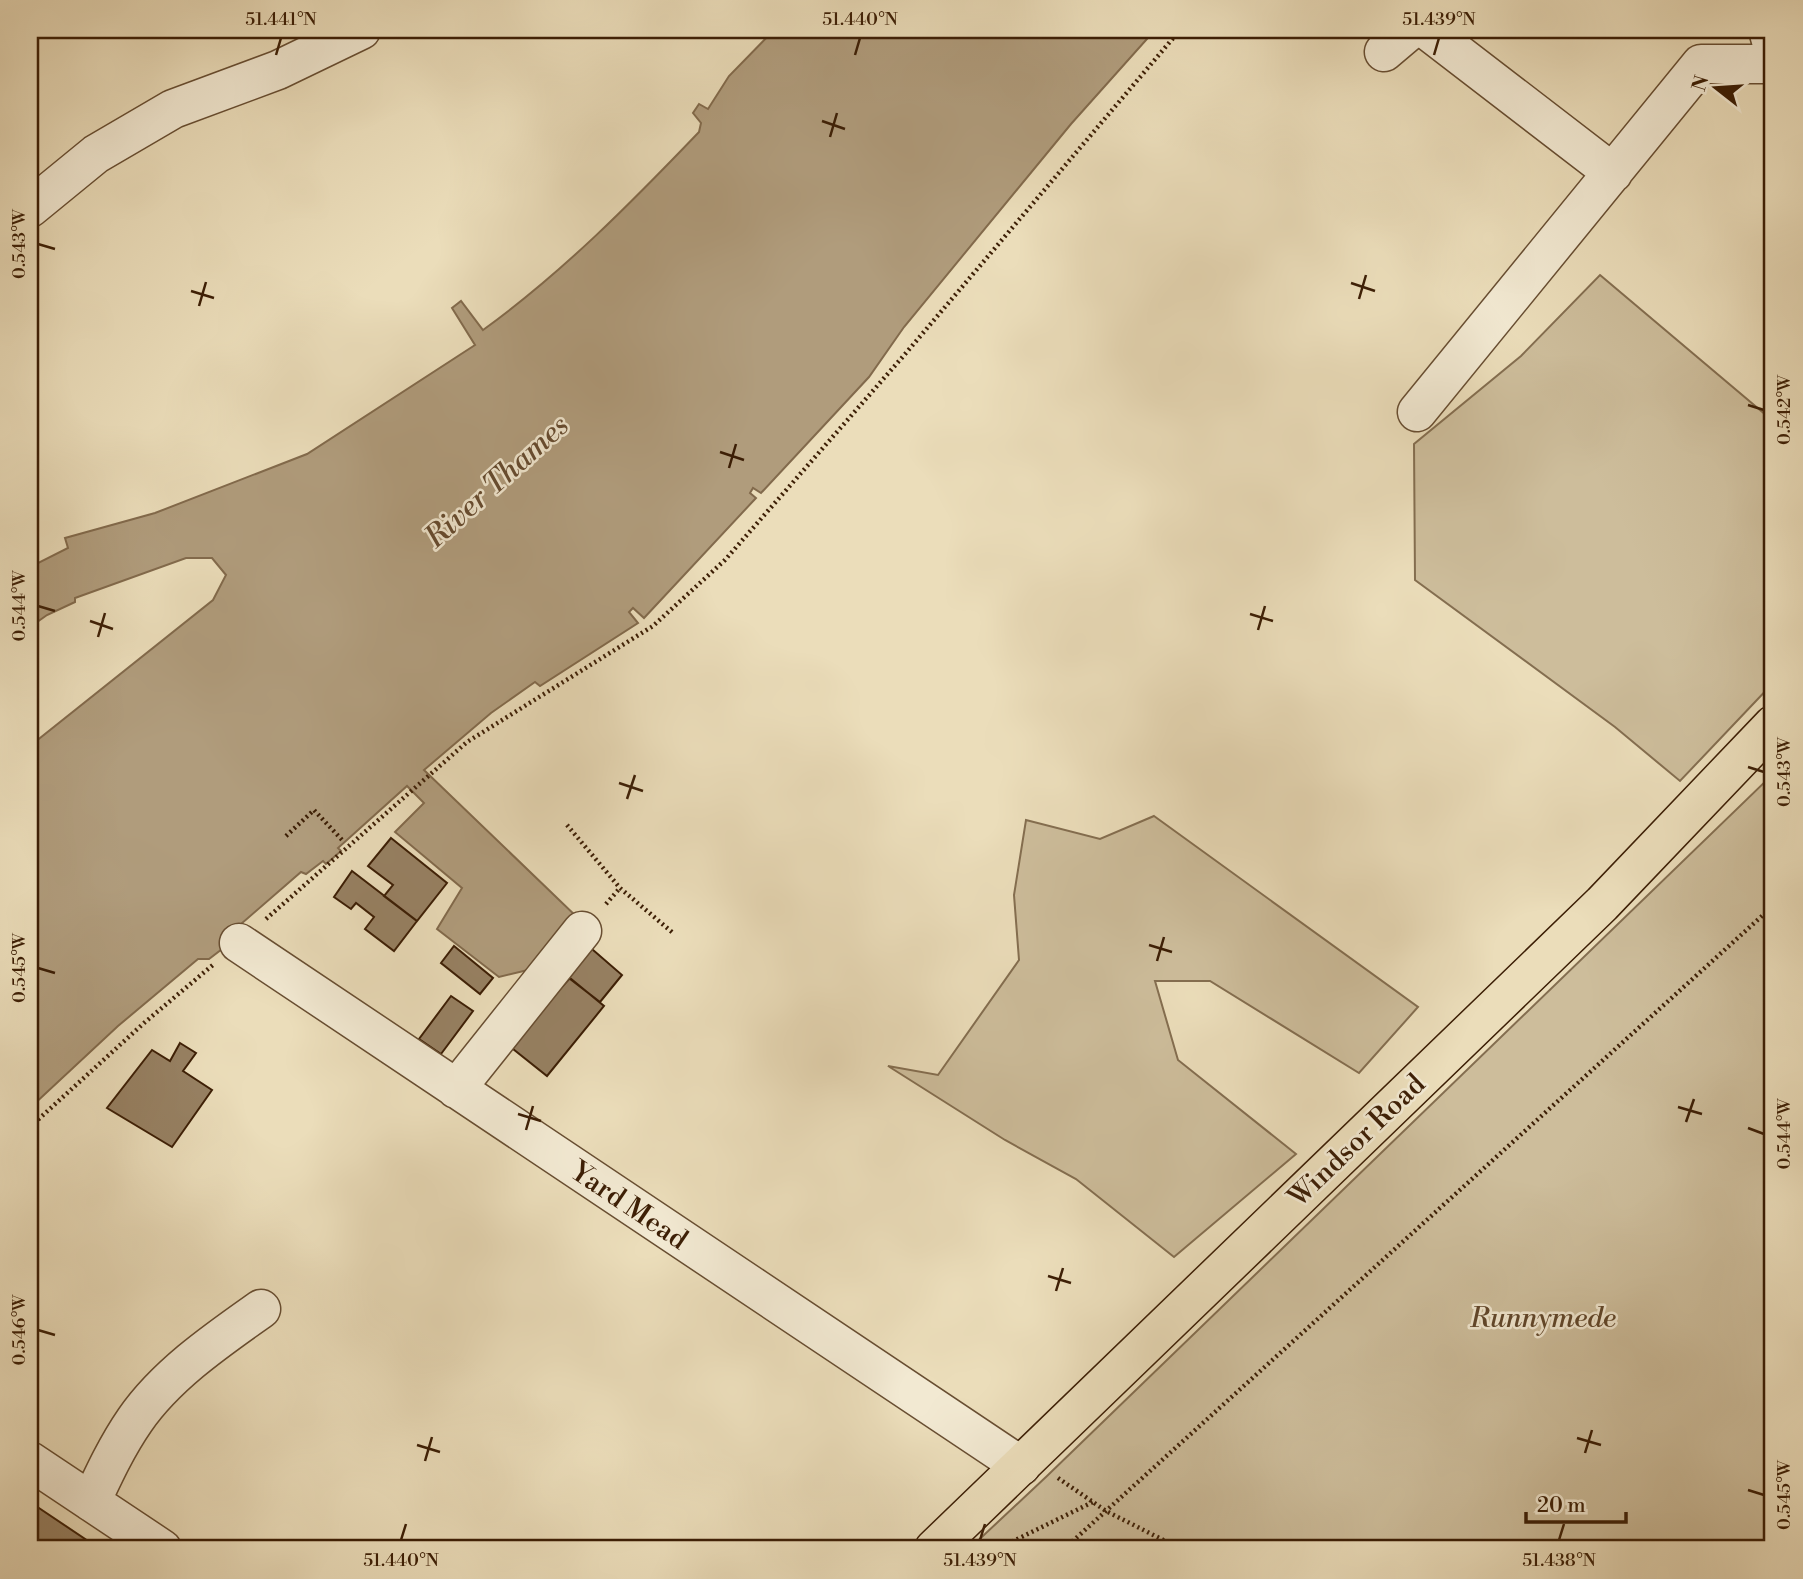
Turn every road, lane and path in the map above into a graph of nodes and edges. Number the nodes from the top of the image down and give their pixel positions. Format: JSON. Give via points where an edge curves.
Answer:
{"nodes":[{"id":1,"x":361,"y":30,"type":"edge"},
{"id":2,"x":1180,"y":30,"type":"edge"},
{"id":3,"x":1427,"y":30,"type":"edge"},
{"id":4,"x":1768,"y":30,"type":"edge"},
{"id":5,"x":1773,"y":48,"type":"edge"},
{"id":6,"x":1773,"y":64,"type":"edge"},
{"id":7,"x":1613,"y":173,"type":"junction"},
{"id":8,"x":30,"y":208,"type":"edge"},
{"id":9,"x":1417,"y":412,"type":"dead end"},
{"id":10,"x":1773,"y":725,"type":"edge"},
{"id":11,"x":409,"y":791,"type":"dead end"},
{"id":12,"x":567,"y":825,"type":"dead end"},
{"id":13,"x":286,"y":836,"type":"dead end"},
{"id":14,"x":344,"y":842,"type":"dead end"},
{"id":15,"x":1773,"y":906,"type":"edge"},
{"id":16,"x":582,"y":931,"type":"dead end"},
{"id":17,"x":673,"y":933,"type":"dead end"},
{"id":18,"x":239,"y":943,"type":"dead end"},
{"id":19,"x":456,"y":1089,"type":"junction"},
{"id":20,"x":261,"y":1309,"type":"dead end"},
{"id":21,"x":30,"y":1461,"type":"edge"},
{"id":22,"x":1021,"y":1466,"type":"junction"},
{"id":23,"x":91,"y":1502,"type":"junction"},
{"id":24,"x":1106,"y":1511,"type":"junction"},
{"id":25,"x":162,"y":1549,"type":"edge"},
{"id":26,"x":934,"y":1549,"type":"edge"},
{"id":27,"x":997,"y":1549,"type":"edge"},
{"id":28,"x":1064,"y":1549,"type":"edge"},
{"id":29,"x":1181,"y":1549,"type":"edge"}],
"edges":[{"from":1,"to":8,"type":"street","via":[[278,70],[173,109],[96,154]]},
{"from":2,"to":11,"type":"path","via":[[725,560],[653,626],[467,742]]},
{"from":3,"to":7,"type":"street"},
{"from":4,"to":5,"type":"street"},
{"from":6,"to":7,"type":"street","via":[[1701,64]]},
{"from":7,"to":9,"type":"street"},
{"from":10,"to":22,"type":"main road","name":"Windsor Road"},
{"from":12,"to":17,"type":"path","via":[[620,888]]},
{"from":13,"to":14,"type":"path","via":[[314,810]]},
{"from":15,"to":24,"type":"path"},
{"from":16,"to":19,"type":"street"},
{"from":18,"to":19,"type":"street","name":"Yard Mead"},
{"from":19,"to":22,"type":"street","name":"Yard Mead"},
{"from":20,"to":23,"type":"street","via":[[215,1341],[136,1418]]},
{"from":21,"to":23,"type":"street"},
{"from":22,"to":26,"type":"main road","name":"Windsor Road"},
{"from":23,"to":25,"type":"street"},
{"from":24,"to":27,"type":"path","via":[[1093,1502]]},
{"from":24,"to":28,"type":"path"},
{"from":24,"to":29,"type":"path"}]}
